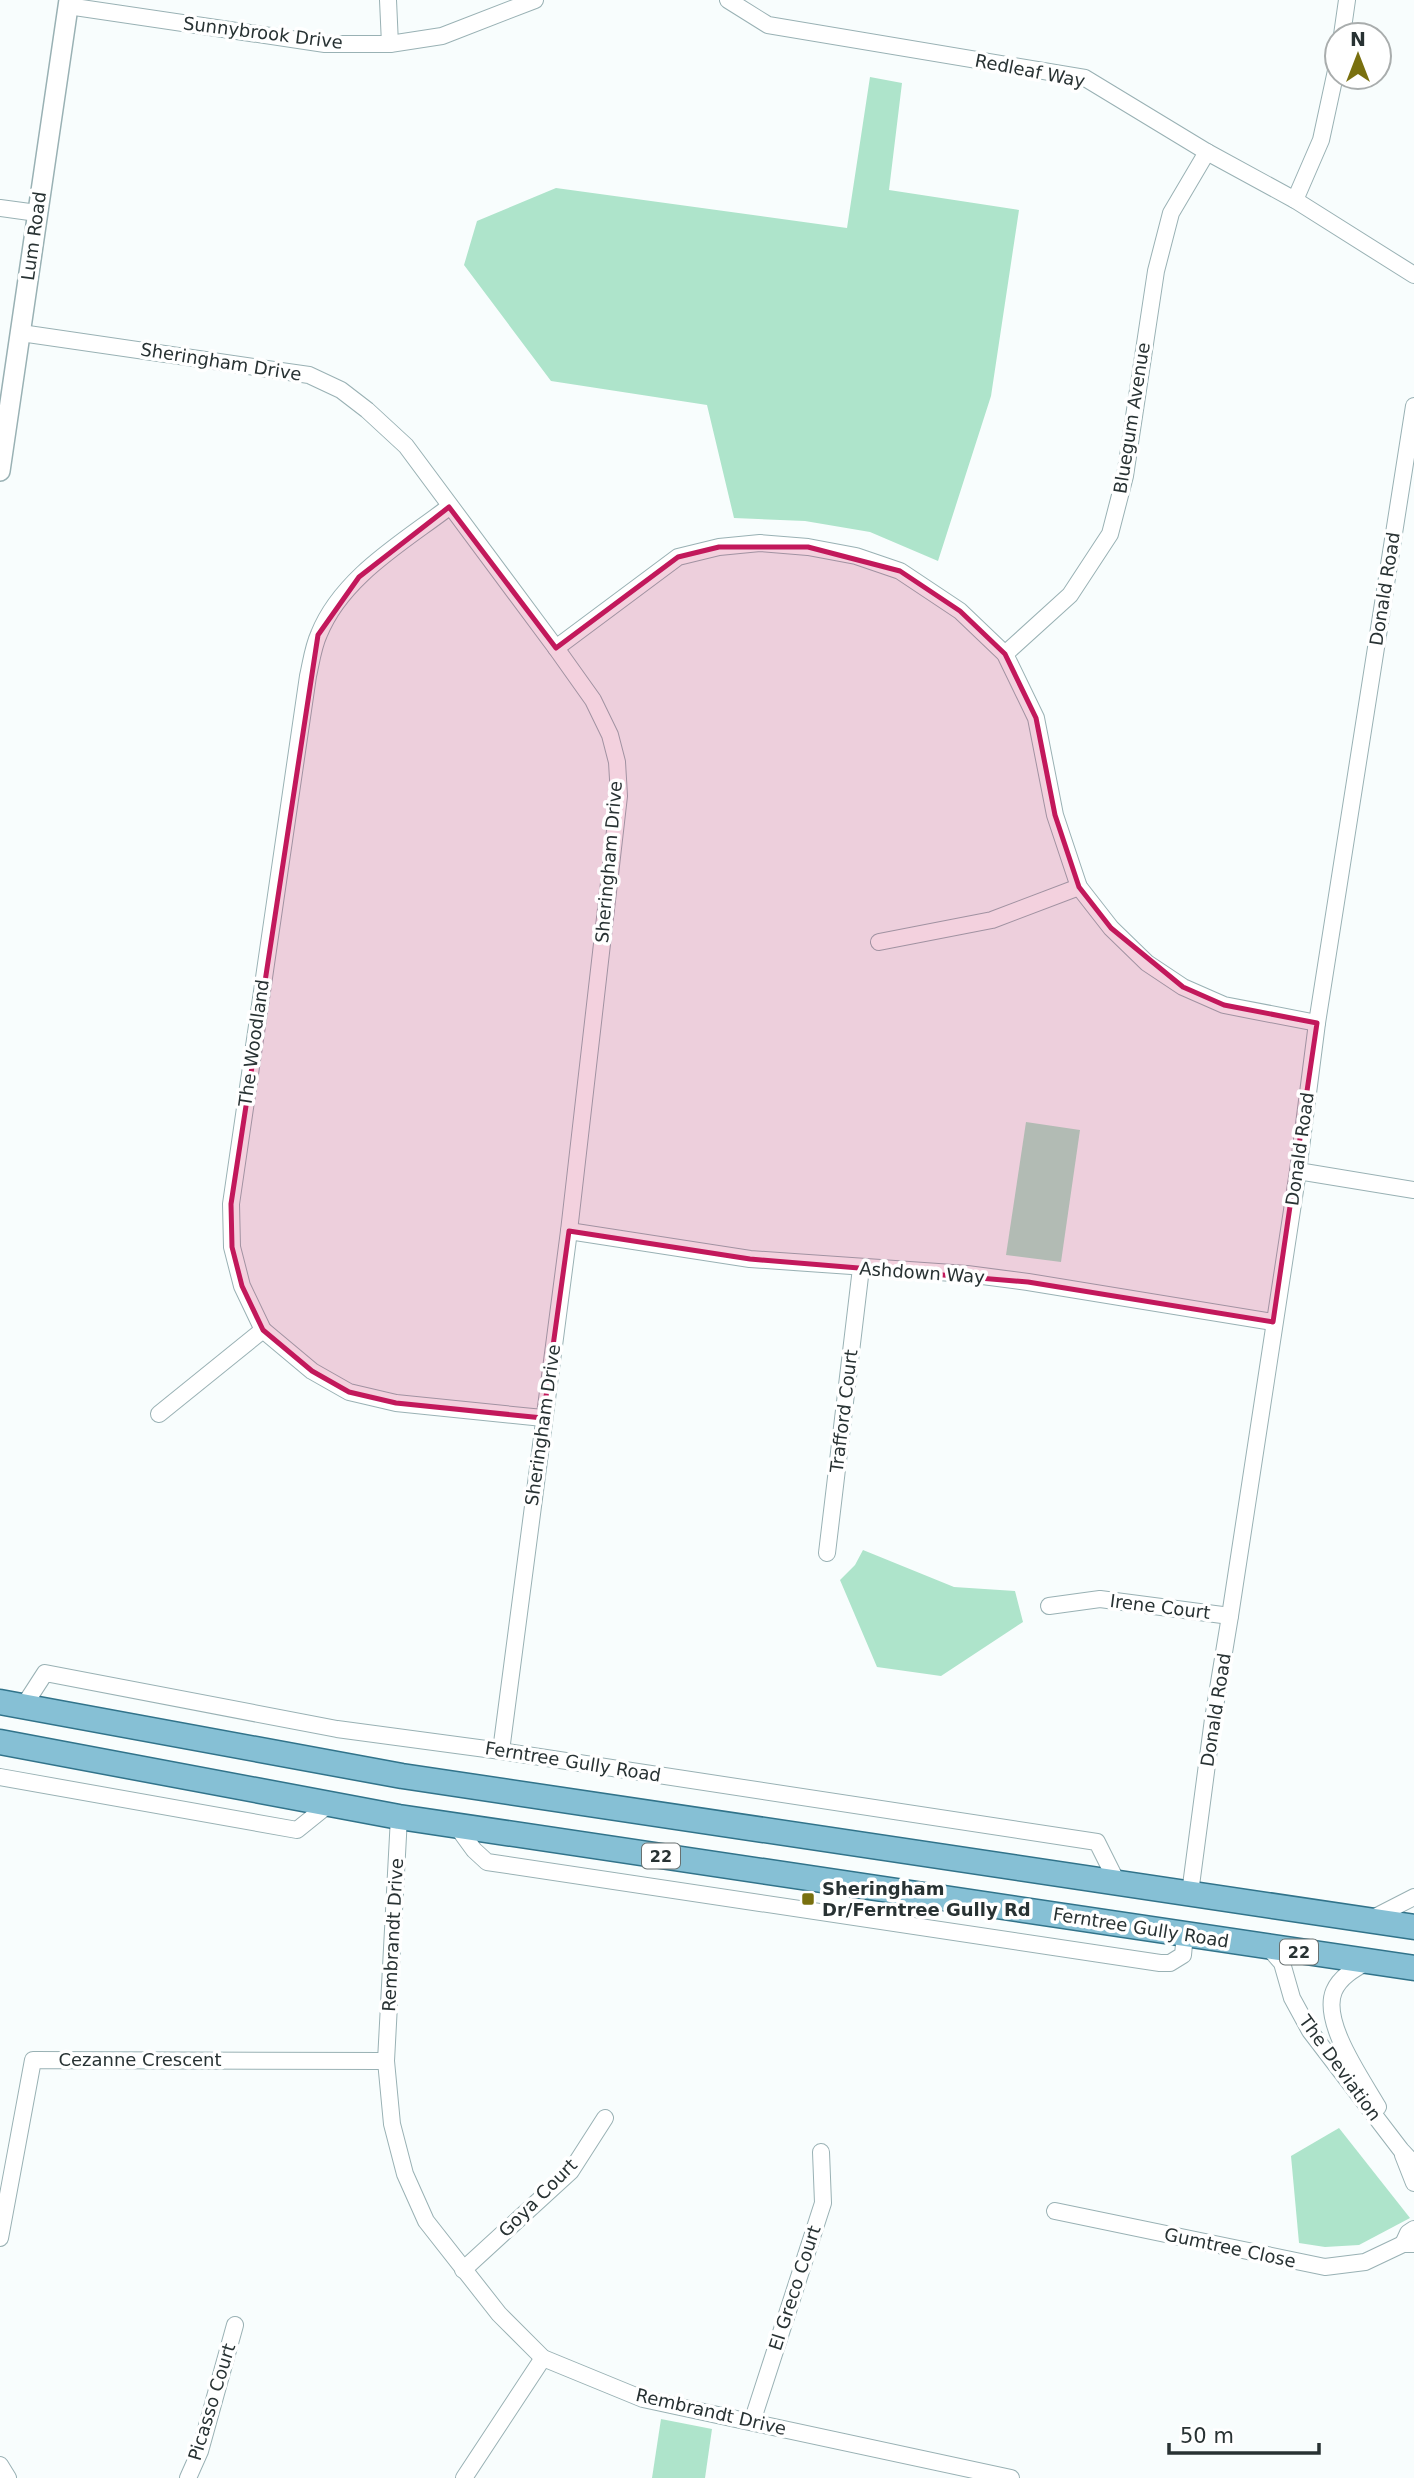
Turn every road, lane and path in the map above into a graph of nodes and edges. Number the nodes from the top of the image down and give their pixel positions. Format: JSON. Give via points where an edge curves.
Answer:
{"nodes":[{"id":1,"x":388,"y":0,"type":"edge"},
{"id":2,"x":535,"y":0,"type":"edge"},
{"id":3,"x":728,"y":0,"type":"edge"},
{"id":4,"x":1347,"y":0,"type":"edge"},
{"id":5,"x":69,"y":3,"type":"edge"},
{"id":6,"x":1344,"y":21,"type":"edge"},
{"id":7,"x":390,"y":44,"type":"junction"},
{"id":8,"x":1332,"y":91,"type":"edge"},
{"id":9,"x":1208,"y":152,"type":"junction"},
{"id":10,"x":1295,"y":200,"type":"junction"},
{"id":11,"x":0,"y":208,"type":"edge"},
{"id":12,"x":37,"y":213,"type":"junction"},
{"id":13,"x":1414,"y":275,"type":"edge"},
{"id":14,"x":20,"y":333,"type":"junction"},
{"id":15,"x":1414,"y":406,"type":"edge"},
{"id":16,"x":0,"y":471,"type":"edge"},
{"id":17,"x":449,"y":507,"type":"junction"},
{"id":18,"x":556,"y":649,"type":"junction"},
{"id":19,"x":1005,"y":654,"type":"junction"},
{"id":20,"x":1079,"y":887,"type":"junction"},
{"id":21,"x":879,"y":942,"type":"dead end"},
{"id":22,"x":1317,"y":1023,"type":"junction"},
{"id":23,"x":1298,"y":1171,"type":"junction"},
{"id":24,"x":1414,"y":1190,"type":"edge"},
{"id":25,"x":569,"y":1231,"type":"junction"},
{"id":26,"x":861,"y":1268,"type":"junction"},
{"id":27,"x":1273,"y":1322,"type":"junction"},
{"id":28,"x":263,"y":1330,"type":"junction"},
{"id":29,"x":159,"y":1414,"type":"dead end"},
{"id":30,"x":543,"y":1418,"type":"junction"},
{"id":31,"x":827,"y":1553,"type":"dead end"},
{"id":32,"x":1049,"y":1606,"type":"dead end"},
{"id":33,"x":1230,"y":1616,"type":"junction"},
{"id":34,"x":11,"y":1704,"type":"edge"},
{"id":35,"x":8,"y":1744,"type":"edge"},
{"id":36,"x":501,"y":1751,"type":"junction"},
{"id":37,"x":402,"y":1776,"type":"junction"},
{"id":38,"x":0,"y":1777,"type":"edge"},
{"id":39,"x":328,"y":1805,"type":"junction"},
{"id":40,"x":399,"y":1817,"type":"junction"},
{"id":41,"x":455,"y":1824,"type":"junction"},
{"id":42,"x":1118,"y":1884,"type":"junction"},
{"id":43,"x":1411,"y":1891,"type":"edge"},
{"id":44,"x":1190,"y":1894,"type":"junction"},
{"id":45,"x":924,"y":1895,"type":"junction"},
{"id":46,"x":1368,"y":1921,"type":"junction"},
{"id":47,"x":1414,"y":1927,"type":"edge"},
{"id":48,"x":919,"y":1928,"type":"junction"},
{"id":49,"x":1185,"y":1934,"type":"junction"},
{"id":50,"x":1268,"y":1947,"type":"junction"},
{"id":51,"x":1367,"y":1962,"type":"junction"},
{"id":52,"x":1414,"y":1969,"type":"edge"},
{"id":53,"x":386,"y":2061,"type":"junction"},
{"id":54,"x":605,"y":2118,"type":"dead end"},
{"id":55,"x":1401,"y":2150,"type":"junction"},
{"id":56,"x":821,"y":2152,"type":"dead end"},
{"id":57,"x":1414,"y":2164,"type":"edge"},
{"id":58,"x":1414,"y":2183,"type":"edge"},
{"id":59,"x":1055,"y":2211,"type":"dead end"},
{"id":60,"x":1414,"y":2229,"type":"edge"},
{"id":61,"x":0,"y":2238,"type":"edge"},
{"id":62,"x":1409,"y":2244,"type":"edge"},
{"id":63,"x":463,"y":2270,"type":"junction"},
{"id":64,"x":235,"y":2325,"type":"dead end"},
{"id":65,"x":543,"y":2358,"type":"junction"},
{"id":66,"x":752,"y":2422,"type":"junction"},
{"id":67,"x":0,"y":2465,"type":"edge"},
{"id":68,"x":8,"y":2478,"type":"edge"},
{"id":69,"x":188,"y":2478,"type":"edge"},
{"id":70,"x":464,"y":2478,"type":"edge"},
{"id":71,"x":1011,"y":2478,"type":"edge"}],
"edges":[{"from":1,"to":7,"type":"street"},
{"from":2,"to":7,"type":"street","name":"Sunnybrook Drive","via":[[442,36]]},
{"from":3,"to":9,"type":"street","name":"Redleaf Way","via":[[768,25],[1085,78]]},
{"from":4,"to":6,"type":"street"},
{"from":5,"to":7,"type":"street","name":"Sunnybrook Drive","via":[[325,44]]},
{"from":5,"to":12,"type":"street","name":"Lum Road"},
{"from":8,"to":10,"type":"street","via":[[1321,140]]},
{"from":9,"to":10,"type":"street","name":"Redleaf Way"},
{"from":9,"to":19,"type":"street","name":"Bluegum Avenue","via":[[1171,213],[1156,271],[1125,476],[1110,534],[1070,595]]},
{"from":10,"to":13,"type":"street","name":"Redleaf Way"},
{"from":11,"to":12,"type":"street"},
{"from":12,"to":14,"type":"street","name":"Lum Road"},
{"from":14,"to":16,"type":"street","name":"Lum Road"},
{"from":14,"to":17,"type":"street","name":"Sheringham Drive","via":[[309,375],[341,390],[406,446]]},
{"from":15,"to":22,"type":"street","name":"Donald Road"},
{"from":17,"to":18,"type":"street","name":"Sheringham Drive"},
{"from":17,"to":28,"type":"street","name":"The Woodland","via":[[359,577],[335,604],[318,635],[308,676],[231,1204],[232,1247],[242,1286]]},
{"from":18,"to":19,"type":"street","via":[[678,557],[760,543],[856,556],[900,571],[960,611]]},
{"from":18,"to":25,"type":"street","name":"Sheringham Drive","via":[[593,700],[610,735],[619,796]]},
{"from":19,"to":20,"type":"street","via":[[1036,718],[1055,815]]},
{"from":20,"to":21,"type":"street","via":[[992,920]]},
{"from":20,"to":22,"type":"street","via":[[1147,963],[1183,987],[1224,1005]]},
{"from":22,"to":23,"type":"street","name":"Donald Road"},
{"from":23,"to":24,"type":"street"},
{"from":23,"to":27,"type":"street","name":"Donald Road"},
{"from":25,"to":26,"type":"street","name":"Ashdown Way","via":[[750,1259]]},
{"from":25,"to":30,"type":"street","name":"Sheringham Drive"},
{"from":26,"to":27,"type":"street","name":"Ashdown Way","via":[[1028,1282]]},
{"from":26,"to":31,"type":"street","name":"Trafford Court"},
{"from":27,"to":33,"type":"street","name":"Donald Road"},
{"from":28,"to":29,"type":"street"},
{"from":28,"to":30,"type":"street","name":"The Woodland","via":[[312,1371],[349,1392],[396,1403]]},
{"from":30,"to":36,"type":"street","name":"Sheringham Drive"},
{"from":32,"to":33,"type":"street","name":"Irene Court","via":[[1100,1599]]},
{"from":33,"to":44,"type":"street","name":"Donald Road"},
{"from":34,"to":35,"type":"main road"},
{"from":34,"to":36,"type":"street","name":"Ferntree Gully Road","via":[[45,1673],[337,1729]]},
{"from":34,"to":37,"type":"main road"},
{"from":35,"to":39,"type":"main road","name":"Ferntree Gully Road","number":"22"},
{"from":36,"to":42,"type":"street","name":"Ferntree Gully Road","via":[[1097,1842]]},
{"from":37,"to":40,"type":"main road"},
{"from":37,"to":42,"type":"main road"},
{"from":38,"to":39,"type":"street","via":[[297,1830]]},
{"from":39,"to":40,"type":"main road","name":"Ferntree Gully Road","number":"22"},
{"from":40,"to":41,"type":"main road","name":"Ferntree Gully Road","number":"22"},
{"from":40,"to":53,"type":"street","name":"Rembrandt Drive"},
{"from":41,"to":45,"type":"main road","name":"Ferntree Gully Road","number":"22"},
{"from":41,"to":48,"type":"street","via":[[487,1862]]},
{"from":42,"to":44,"type":"main road"},
{"from":43,"to":46,"type":"street"},
{"from":44,"to":46,"type":"main road"},
{"from":44,"to":49,"type":"main road"},
{"from":45,"to":48,"type":"street"},
{"from":45,"to":49,"type":"main road","name":"Ferntree Gully Road","number":"22"},
{"from":46,"to":47,"type":"main road"},
{"from":48,"to":49,"type":"street","via":[[1160,1963],[1183,1955]]},
{"from":49,"to":50,"type":"main road","name":"Ferntree Gully Road","number":"22"},
{"from":50,"to":51,"type":"main road","name":"Ferntree Gully Road","number":"22"},
{"from":50,"to":55,"type":"street","name":"The Deviation","via":[[1282,1963],[1310,2031]]},
{"from":51,"to":52,"type":"main road","name":"Ferntree Gully Road","number":"22"},
{"from":51,"to":55,"type":"street","name":"The Deviation","via":[[1352,1970],[1335,1989],[1332,2017]]},
{"from":53,"to":61,"type":"street","name":"Cezanne Crescent","via":[[33,2060]]},
{"from":53,"to":63,"type":"street","name":"Rembrandt Drive","via":[[391,2124],[405,2174],[426,2221]]},
{"from":54,"to":63,"type":"street","name":"Goya Court","via":[[570,2171]]},
{"from":55,"to":57,"type":"street","name":"The Deviation"},
{"from":55,"to":58,"type":"street","name":"The Deviation"},
{"from":56,"to":66,"type":"street","name":"El Greco Court","via":[[823,2203]]},
{"from":59,"to":62,"type":"street","name":"Gumtree Close","via":[[1325,2267],[1365,2262]]},
{"from":60,"to":62,"type":"street","name":"Gumtree Close","via":[[1408,2233]]},
{"from":63,"to":65,"type":"street","name":"Rembrandt Drive"},
{"from":64,"to":69,"type":"street","name":"Picasso Court","via":[[200,2451]]},
{"from":65,"to":66,"type":"street","name":"Rembrandt Drive","via":[[643,2399]]},
{"from":65,"to":70,"type":"street"},
{"from":66,"to":71,"type":"street","name":"Rembrandt Drive"},
{"from":67,"to":68,"type":"street"}]}
